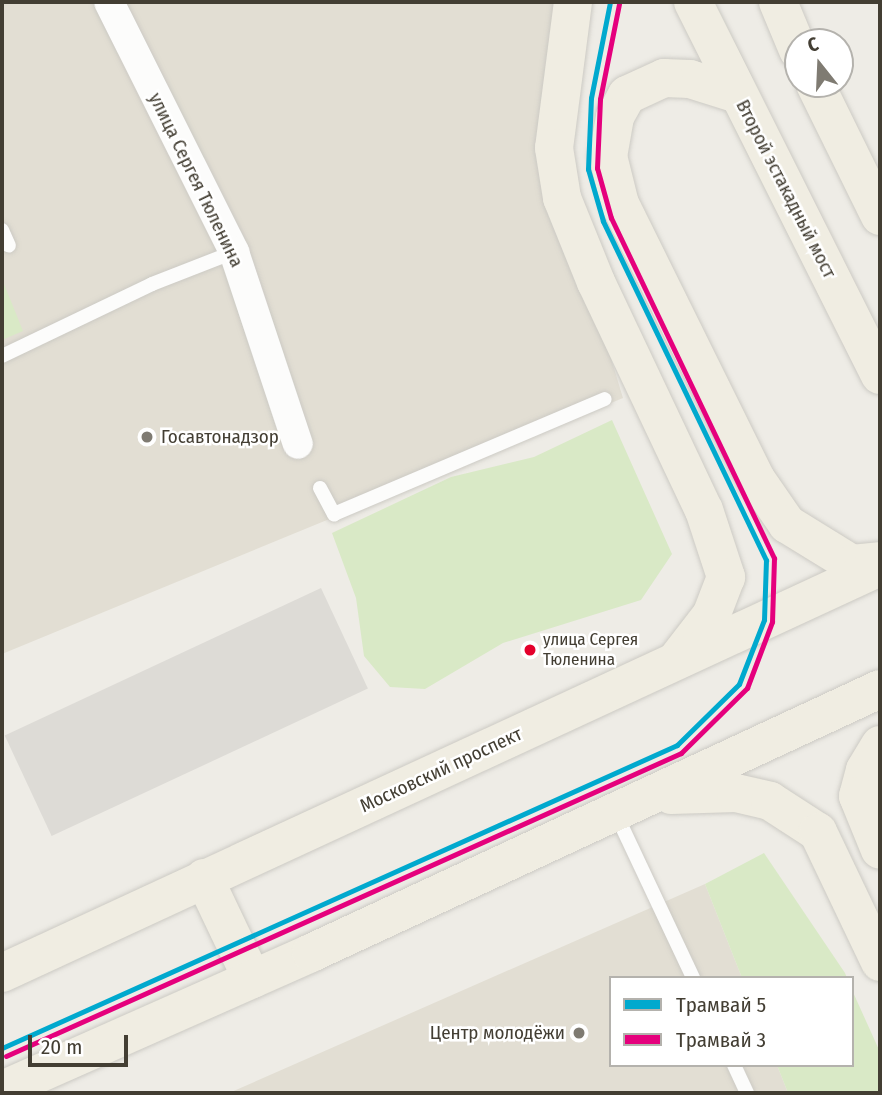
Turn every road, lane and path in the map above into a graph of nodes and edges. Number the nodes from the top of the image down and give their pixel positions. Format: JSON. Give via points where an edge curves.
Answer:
{"nodes":[{"id":1,"x":109,"y":2,"type":"edge"},
{"id":2,"x":573,"y":2,"type":"edge"},
{"id":3,"x":693,"y":2,"type":"edge"},
{"id":4,"x":778,"y":2,"type":"edge"},
{"id":5,"x":789,"y":28,"type":"edge"},
{"id":6,"x":738,"y":94,"type":"junction"},
{"id":7,"x":822,"y":98,"type":"edge"},
{"id":8,"x":880,"y":216,"type":"edge"},
{"id":9,"x":2,"y":230,"type":"edge"},
{"id":10,"x":9,"y":246,"type":"dead end"},
{"id":11,"x":234,"y":252,"type":"junction"},
{"id":12,"x":2,"y":356,"type":"edge"},
{"id":13,"x":880,"y":375,"type":"edge"},
{"id":14,"x":605,"y":399,"type":"dead end"},
{"id":15,"x":298,"y":444,"type":"dead end"},
{"id":16,"x":320,"y":488,"type":"dead end"},
{"id":17,"x":880,"y":561,"type":"edge"},
{"id":18,"x":880,"y":567,"type":"edge"},
{"id":19,"x":675,"y":662,"type":"junction"},
{"id":20,"x":880,"y":690,"type":"edge"},
{"id":21,"x":880,"y":745,"type":"edge"},
{"id":22,"x":632,"y":805,"type":"junction"},
{"id":23,"x":880,"y":850,"type":"edge"},
{"id":24,"x":204,"y":878,"type":"junction"},
{"id":25,"x":880,"y":962,"type":"edge"},
{"id":26,"x":2,"y":973,"type":"edge"},
{"id":27,"x":692,"y":976,"type":"edge"},
{"id":28,"x":252,"y":979,"type":"junction"},
{"id":29,"x":735,"y":1067,"type":"edge"},
{"id":30,"x":2,"y":1090,"type":"edge"},
{"id":31,"x":747,"y":1093,"type":"edge"}],
"edges":[{"from":1,"to":11,"type":"street","name":"улица Сергея Тюленина"},
{"from":2,"to":19,"type":"main road","via":[[554,148],[562,198],[596,282],[704,510],[726,577],[712,614]]},
{"from":3,"to":6,"type":"main road","name":"Второй эстакадный мост"},
{"from":4,"to":5,"type":"main road"},
{"from":6,"to":13,"type":"main road","name":"Второй эстакадный мост"},
{"from":6,"to":17,"type":"main road","via":[[690,79],[664,78],[627,95],[615,117],[608,156],[620,204],[756,479],[787,524],[852,564]]},
{"from":7,"to":8,"type":"main road"},
{"from":9,"to":10,"type":"lane"},
{"from":11,"to":12,"type":"lane","via":[[152,284]]},
{"from":11,"to":15,"type":"street","name":"улица Сергея Тюленина"},
{"from":14,"to":16,"type":"lane","via":[[334,514]]},
{"from":18,"to":19,"type":"main road","name":"Московский проспект"},
{"from":19,"to":24,"type":"main road","name":"Московский проспект"},
{"from":20,"to":22,"type":"main road"},
{"from":21,"to":23,"type":"main road","via":[[865,770],[858,796]]},
{"from":22,"to":25,"type":"main road","via":[[736,793],[791,810],[818,832]]},
{"from":22,"to":27,"type":"lane"},
{"from":22,"to":28,"type":"main road"},
{"from":24,"to":26,"type":"main road","name":"Московский проспект"},
{"from":24,"to":28,"type":"main road"},
{"from":28,"to":30,"type":"main road"},
{"from":29,"to":31,"type":"lane"}]}
